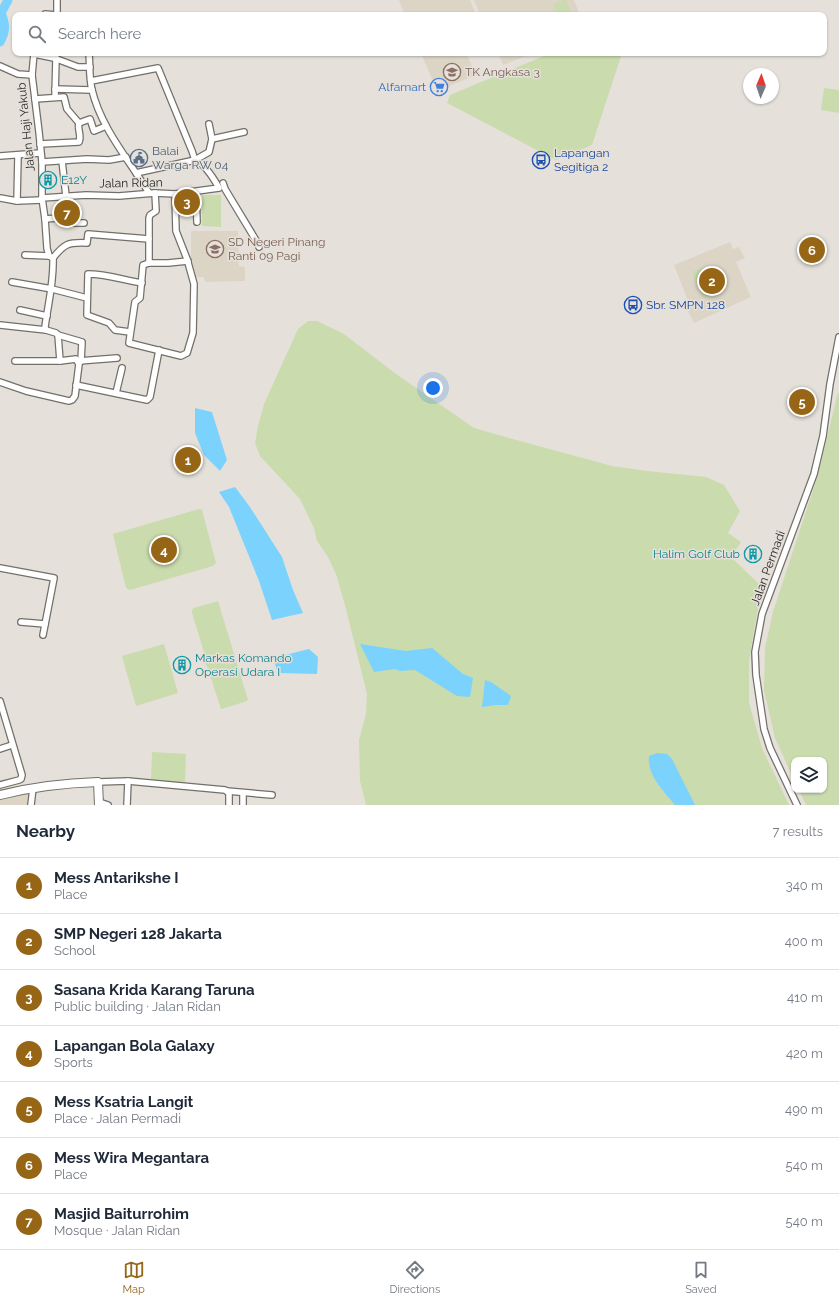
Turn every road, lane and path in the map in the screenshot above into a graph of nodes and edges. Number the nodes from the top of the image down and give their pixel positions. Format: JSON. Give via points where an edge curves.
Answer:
{"nodes":[{"id":1,"x":57,"y":0,"type":"edge"},
{"id":2,"x":57,"y":12,"type":"edge"},
{"id":3,"x":34,"y":56,"type":"edge"},
{"id":4,"x":55,"y":56,"type":"edge"},
{"id":5,"x":89,"y":56,"type":"edge"},
{"id":6,"x":0,"y":66,"type":"edge"},
{"id":7,"x":90,"y":67,"type":"junction"},
{"id":8,"x":32,"y":75,"type":"junction"},
{"id":9,"x":91,"y":81,"type":"junction"},
{"id":10,"x":55,"y":88,"type":"junction"},
{"id":11,"x":92,"y":90,"type":"junction"},
{"id":12,"x":55,"y":97,"type":"junction"},
{"id":13,"x":35,"y":99,"type":"junction"},
{"id":14,"x":79,"y":123,"type":"junction"},
{"id":15,"x":209,"y":124,"type":"dead end"},
{"id":16,"x":106,"y":126,"type":"junction"},
{"id":17,"x":244,"y":132,"type":"dead end"},
{"id":18,"x":212,"y":139,"type":"junction"},
{"id":19,"x":40,"y":144,"type":"junction"},
{"id":20,"x":40,"y":153,"type":"junction"},
{"id":21,"x":0,"y":156,"type":"edge"},
{"id":22,"x":18,"y":156,"type":"junction"},
{"id":23,"x":126,"y":157,"type":"junction"},
{"id":24,"x":195,"y":160,"type":"junction"},
{"id":25,"x":62,"y":161,"type":"junction"},
{"id":26,"x":42,"y":162,"type":"junction"},
{"id":27,"x":136,"y":172,"type":"junction"},
{"id":28,"x":223,"y":183,"type":"dead end"},
{"id":29,"x":196,"y":192,"type":"junction"},
{"id":30,"x":148,"y":193,"type":"junction"},
{"id":31,"x":155,"y":193,"type":"junction"},
{"id":32,"x":175,"y":194,"type":"junction"},
{"id":33,"x":66,"y":196,"type":"junction"},
{"id":34,"x":0,"y":198,"type":"edge"},
{"id":35,"x":42,"y":199,"type":"junction"},
{"id":36,"x":17,"y":200,"type":"junction"},
{"id":37,"x":46,"y":219,"type":"junction"},
{"id":38,"x":197,"y":222,"type":"dead end"},
{"id":39,"x":84,"y":223,"type":"dead end"},
{"id":40,"x":150,"y":239,"type":"junction"},
{"id":41,"x":259,"y":247,"type":"dead end"},
{"id":42,"x":25,"y":255,"type":"dead end"},
{"id":43,"x":51,"y":257,"type":"junction"},
{"id":44,"x":188,"y":261,"type":"junction"},
{"id":45,"x":149,"y":263,"type":"junction"},
{"id":46,"x":12,"y":282,"type":"dead end"},
{"id":47,"x":142,"y":282,"type":"junction"},
{"id":48,"x":52,"y":289,"type":"junction"},
{"id":49,"x":87,"y":298,"type":"junction"},
{"id":50,"x":20,"y":310,"type":"dead end"},
{"id":51,"x":47,"y":316,"type":"junction"},
{"id":52,"x":0,"y":325,"type":"edge"},
{"id":53,"x":46,"y":330,"type":"junction"},
{"id":54,"x":130,"y":332,"type":"junction"},
{"id":55,"x":58,"y":335,"type":"junction"},
{"id":56,"x":839,"y":337,"type":"edge"},
{"id":57,"x":159,"y":350,"type":"junction"},
{"id":58,"x":117,"y":358,"type":"dead end"},
{"id":59,"x":15,"y":361,"type":"dead end"},
{"id":60,"x":60,"y":361,"type":"junction"},
{"id":61,"x":79,"y":361,"type":"junction"},
{"id":62,"x":122,"y":368,"type":"dead end"},
{"id":63,"x":0,"y":382,"type":"edge"},
{"id":64,"x":76,"y":384,"type":"junction"},
{"id":65,"x":116,"y":393,"type":"junction"},
{"id":66,"x":0,"y":568,"type":"edge"},
{"id":67,"x":21,"y":622,"type":"dead end"},
{"id":68,"x":45,"y":624,"type":"junction"},
{"id":69,"x":43,"y":635,"type":"dead end"},
{"id":70,"x":0,"y":701,"type":"edge"},
{"id":71,"x":2,"y":714,"type":"edge"},
{"id":72,"x":12,"y":745,"type":"junction"},
{"id":73,"x":0,"y":749,"type":"edge"},
{"id":74,"x":128,"y":781,"type":"junction"},
{"id":75,"x":98,"y":782,"type":"junction"},
{"id":76,"x":0,"y":785,"type":"edge"},
{"id":77,"x":33,"y":788,"type":"junction"},
{"id":78,"x":226,"y":791,"type":"junction"},
{"id":79,"x":243,"y":792,"type":"junction"},
{"id":80,"x":0,"y":795,"type":"edge"},
{"id":81,"x":272,"y":795,"type":"dead end"},
{"id":82,"x":99,"y":804,"type":"edge"},
{"id":83,"x":31,"y":805,"type":"edge"},
{"id":84,"x":108,"y":805,"type":"edge"},
{"id":85,"x":127,"y":805,"type":"edge"},
{"id":86,"x":229,"y":805,"type":"edge"},
{"id":87,"x":243,"y":805,"type":"edge"},
{"id":88,"x":797,"y":805,"type":"edge"}],
"edges":[{"from":1,"to":2,"type":"street"},
{"from":3,"to":8,"type":"street","name":"Jalan Haji Yakub"},
{"from":4,"to":7,"type":"street","via":[[78,67]]},
{"from":4,"to":10,"type":"street"},
{"from":5,"to":7,"type":"street"},
{"from":6,"to":8,"type":"street","via":[[18,74]]},
{"from":7,"to":9,"type":"street"},
{"from":8,"to":13,"type":"street","name":"Jalan Haji Yakub"},
{"from":9,"to":11,"type":"street"},
{"from":9,"to":24,"type":"street","via":[[158,68]]},
{"from":10,"to":11,"type":"street"},
{"from":10,"to":12,"type":"street"},
{"from":11,"to":16,"type":"street"},
{"from":12,"to":13,"type":"street"},
{"from":12,"to":14,"type":"street","via":[[64,98],[67,109]]},
{"from":13,"to":19,"type":"street","name":"Jalan Haji Yakub"},
{"from":14,"to":16,"type":"street","via":[[90,119],[94,131]]},
{"from":14,"to":19,"type":"street","via":[[79,142]]},
{"from":15,"to":18,"type":"street"},
{"from":16,"to":23,"type":"street"},
{"from":17,"to":18,"type":"street"},
{"from":18,"to":24,"type":"street","via":[[209,152]]},
{"from":19,"to":20,"type":"street","name":"Jalan Haji Yakub"},
{"from":20,"to":22,"type":"street"},
{"from":20,"to":26,"type":"street","name":"Jalan Haji Yakub"},
{"from":21,"to":22,"type":"street"},
{"from":22,"to":36,"type":"street"},
{"from":23,"to":25,"type":"street"},
{"from":23,"to":27,"type":"street"},
{"from":24,"to":27,"type":"street"},
{"from":24,"to":29,"type":"street","name":"Jalan Ridan","via":[[212,176],[219,188]]},
{"from":25,"to":26,"type":"street"},
{"from":25,"to":33,"type":"street"},
{"from":26,"to":35,"type":"street","name":"Jalan Haji Yakub"},
{"from":27,"to":30,"type":"street"},
{"from":28,"to":41,"type":"street"},
{"from":29,"to":32,"type":"street","name":"Jalan Ridan"},
{"from":29,"to":38,"type":"street"},
{"from":30,"to":31,"type":"street","name":"Jalan Ridan"},
{"from":30,"to":33,"type":"street","name":"Jalan Ridan"},
{"from":31,"to":32,"type":"street","name":"Jalan Ridan"},
{"from":31,"to":40,"type":"street","via":[[156,211],[148,218]]},
{"from":32,"to":44,"type":"street","via":[[176,231]]},
{"from":33,"to":35,"type":"street","name":"Jalan Ridan"},
{"from":34,"to":36,"type":"street","name":"Jalan Ridan"},
{"from":35,"to":36,"type":"street","name":"Jalan Ridan"},
{"from":35,"to":37,"type":"street","name":"Jalan Haji Yakub"},
{"from":37,"to":39,"type":"street","via":[[58,218],[66,222]]},
{"from":37,"to":43,"type":"street","name":"Jalan Haji Yakub","via":[[47,248]]},
{"from":40,"to":43,"type":"street","via":[[88,234],[87,243],[67,244]]},
{"from":40,"to":45,"type":"street"},
{"from":42,"to":43,"type":"street"},
{"from":43,"to":48,"type":"street","name":"Jalan Haji Yakub"},
{"from":44,"to":45,"type":"street"},
{"from":44,"to":57,"type":"street","via":[[194,284],[193,333],[188,353],[181,356]]},
{"from":45,"to":47,"type":"street","via":[[143,264]]},
{"from":46,"to":48,"type":"street"},
{"from":47,"to":49,"type":"street","via":[[88,274]]},
{"from":47,"to":54,"type":"street","via":[[140,298],[135,302]]},
{"from":48,"to":49,"type":"street"},
{"from":48,"to":51,"type":"street","name":"Jalan Haji Yakub"},
{"from":49,"to":54,"type":"street","via":[[87,315],[109,323],[115,330]]},
{"from":50,"to":51,"type":"street"},
{"from":51,"to":53,"type":"street","name":"Jalan Haji Yakub"},
{"from":52,"to":53,"type":"street"},
{"from":53,"to":55,"type":"street"},
{"from":54,"to":57,"type":"street","via":[[129,343]]},
{"from":55,"to":60,"type":"street"},
{"from":55,"to":61,"type":"street","via":[[82,342]]},
{"from":56,"to":88,"type":"street","name":"Jalan Permadi","via":[[823,436],[814,474],[762,614],[755,652],[764,730]]},
{"from":57,"to":65,"type":"street","via":[[150,397],[143,400]]},
{"from":58,"to":61,"type":"street"},
{"from":59,"to":60,"type":"street"},
{"from":60,"to":61,"type":"street"},
{"from":61,"to":64,"type":"street"},
{"from":62,"to":65,"type":"street"},
{"from":63,"to":64,"type":"street","via":[[69,400],[75,396]]},
{"from":64,"to":65,"type":"street"},
{"from":66,"to":68,"type":"street","via":[[54,578]]},
{"from":67,"to":68,"type":"street"},
{"from":68,"to":69,"type":"street"},
{"from":70,"to":71,"type":"street"},
{"from":71,"to":72,"type":"street"},
{"from":72,"to":73,"type":"street"},
{"from":72,"to":76,"type":"street","via":[[22,778]]},
{"from":74,"to":75,"type":"street"},
{"from":74,"to":78,"type":"street"},
{"from":74,"to":85,"type":"street"},
{"from":75,"to":77,"type":"street","via":[[62,783]]},
{"from":75,"to":82,"type":"street"},
{"from":77,"to":80,"type":"street"},
{"from":77,"to":83,"type":"street"},
{"from":78,"to":79,"type":"street"},
{"from":78,"to":86,"type":"street","via":[[229,794]]},
{"from":79,"to":81,"type":"street"},
{"from":79,"to":87,"type":"street"},
{"from":82,"to":84,"type":"street"}]}
